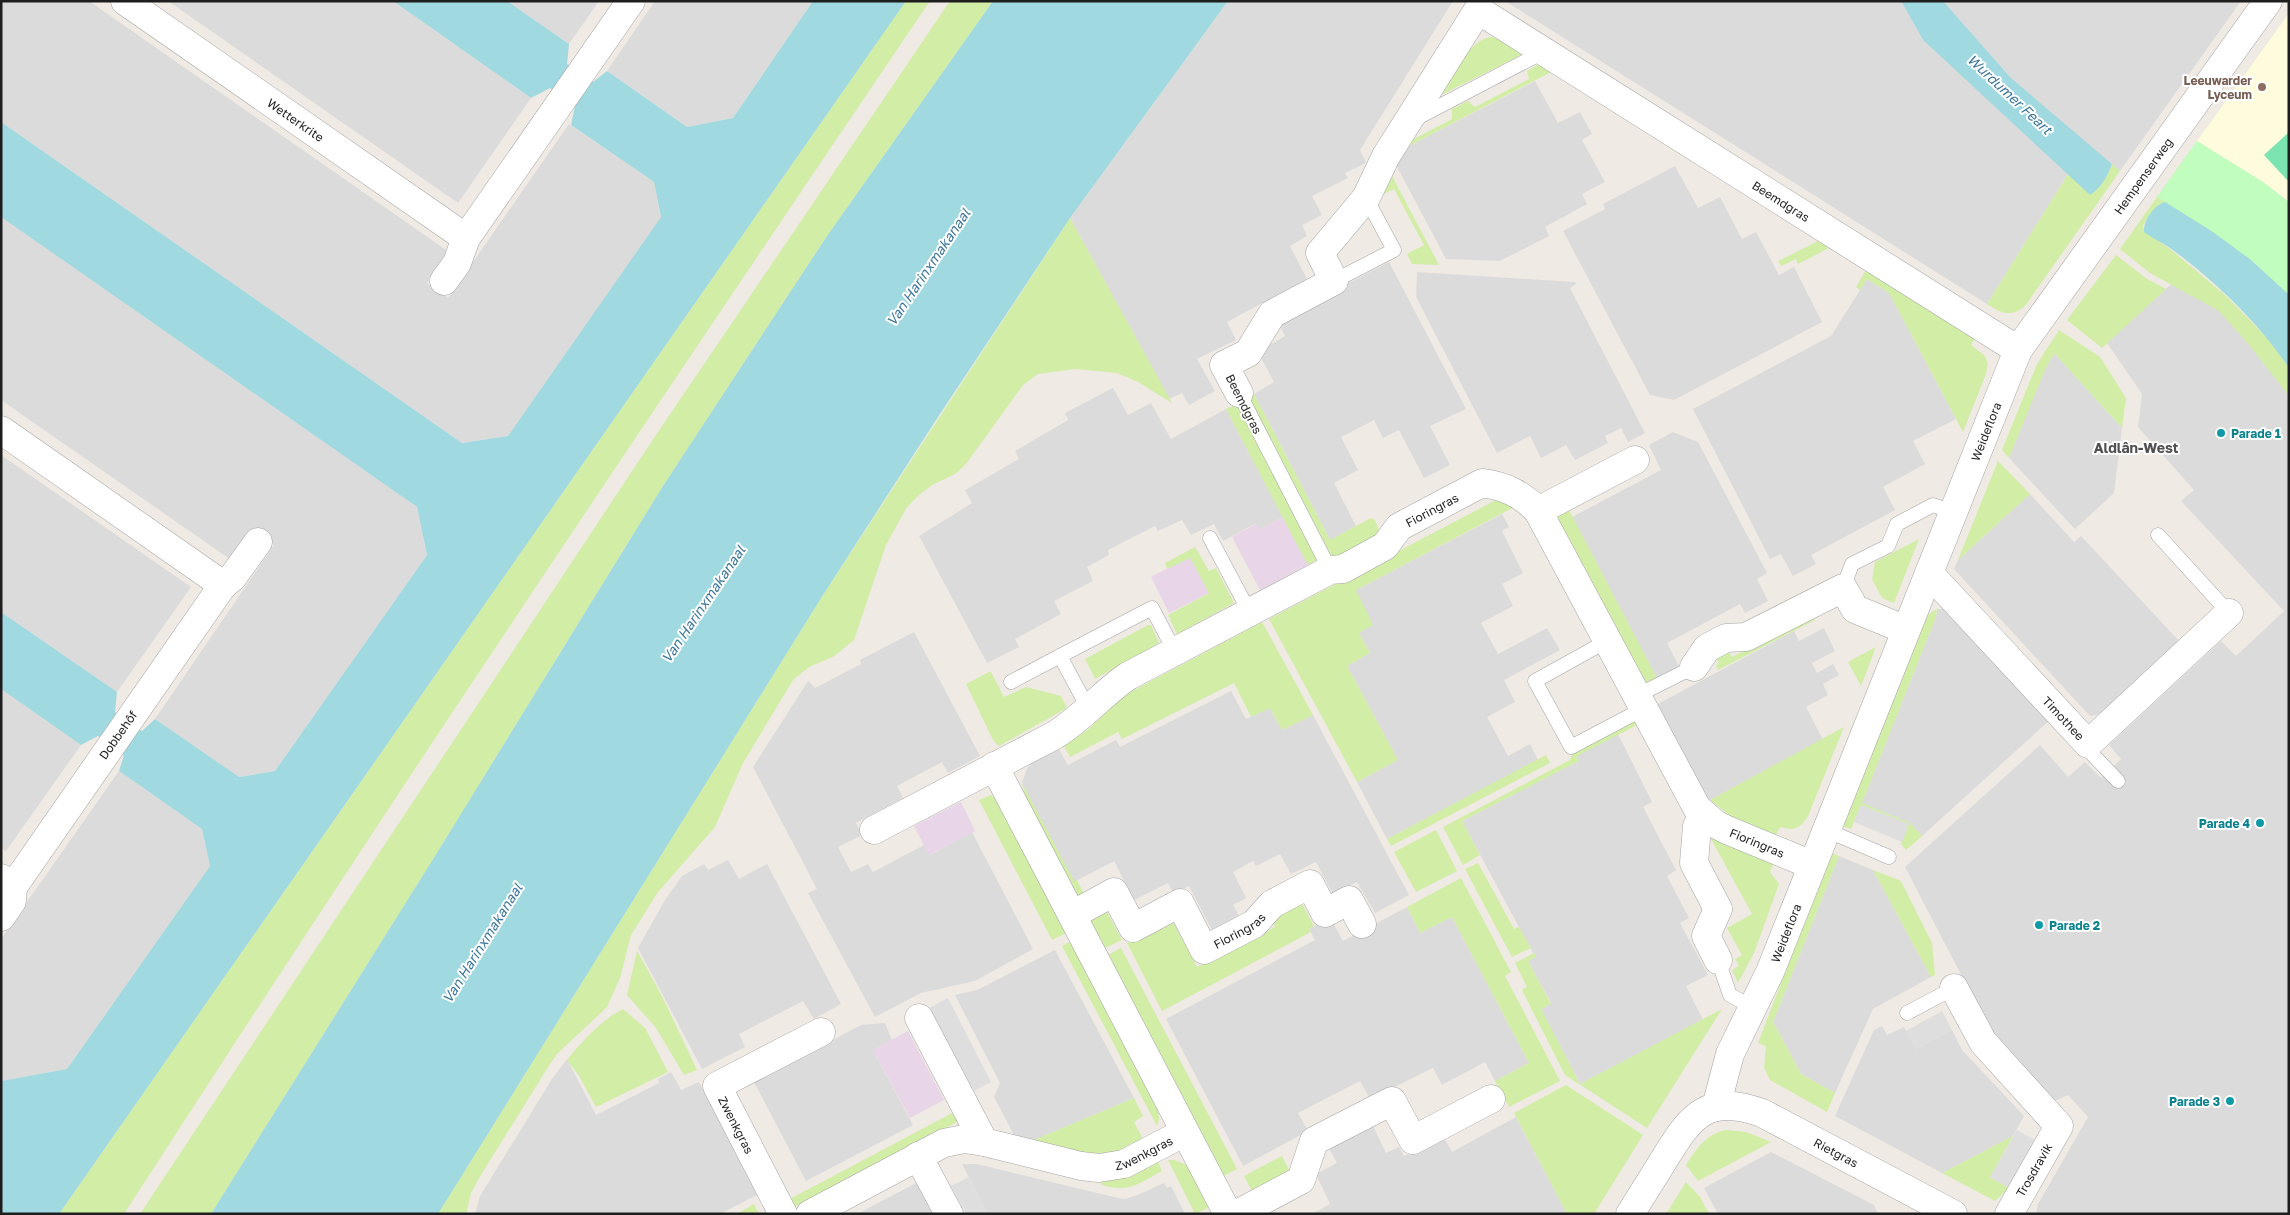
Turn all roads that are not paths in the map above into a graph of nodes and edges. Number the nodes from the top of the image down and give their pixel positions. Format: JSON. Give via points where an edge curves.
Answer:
{"nodes":[{"id":1,"x":125,"y":1,"type":"edge"},
{"id":2,"x":631,"y":1,"type":"edge"},
{"id":3,"x":2268,"y":1,"type":"edge"},
{"id":4,"x":1545,"y":51,"type":"junction"},
{"id":5,"x":1407,"y":123,"type":"junction"},
{"id":6,"x":1366,"y":198,"type":"junction"},
{"id":7,"x":466,"y":238,"type":"junction"},
{"id":8,"x":1334,"y":281,"type":"junction"},
{"id":9,"x":444,"y":282,"type":"dead end"},
{"id":10,"x":2018,"y":350,"type":"junction"},
{"id":11,"x":1239,"y":394,"type":"joint"},
{"id":12,"x":1,"y":430,"type":"edge"},
{"id":13,"x":1635,"y":460,"type":"dead end"},
{"id":14,"x":1538,"y":511,"type":"junction"},
{"id":15,"x":1953,"y":512,"type":"junction"},
{"id":16,"x":2158,"y":536,"type":"dead end"},
{"id":17,"x":1210,"y":538,"type":"dead end"},
{"id":18,"x":258,"y":542,"type":"dead end"},
{"id":19,"x":1330,"y":570,"type":"junction"},
{"id":20,"x":1929,"y":573,"type":"junction"},
{"id":21,"x":223,"y":585,"type":"junction"},
{"id":22,"x":1843,"y":588,"type":"junction"},
{"id":23,"x":1250,"y":613,"type":"junction"},
{"id":24,"x":2229,"y":613,"type":"joint"},
{"id":25,"x":1906,"y":630,"type":"junction"},
{"id":26,"x":1607,"y":641,"type":"junction"},
{"id":27,"x":1175,"y":652,"type":"junction"},
{"id":28,"x":1060,"y":656,"type":"junction"},
{"id":29,"x":1694,"y":667,"type":"joint"},
{"id":30,"x":1011,"y":682,"type":"dead end"},
{"id":31,"x":1639,"y":703,"type":"junction"},
{"id":32,"x":1088,"y":708,"type":"junction"},
{"id":33,"x":2088,"y":744,"type":"junction"},
{"id":34,"x":994,"y":766,"type":"junction"},
{"id":35,"x":2118,"y":781,"type":"dead end"},
{"id":36,"x":1705,"y":816,"type":"junction"},
{"id":37,"x":874,"y":830,"type":"dead end"},
{"id":38,"x":1826,"y":830,"type":"junction"},
{"id":39,"x":1888,"y":857,"type":"dead end"},
{"id":40,"x":1812,"y":865,"type":"junction"},
{"id":41,"x":7,"y":882,"type":"edge"},
{"id":42,"x":1072,"y":914,"type":"junction"},
{"id":43,"x":1,"y":917,"type":"edge"},
{"id":44,"x":1362,"y":924,"type":"dead end"},
{"id":45,"x":1718,"y":960,"type":"joint"},
{"id":46,"x":1954,"y":988,"type":"joint"},
{"id":47,"x":1752,"y":1007,"type":"junction"},
{"id":48,"x":1906,"y":1013,"type":"dead end"},
{"id":49,"x":919,"y":1018,"type":"dead end"},
{"id":50,"x":821,"y":1032,"type":"dead end"},
{"id":51,"x":1491,"y":1099,"type":"dead end"},
{"id":52,"x":1716,"y":1107,"type":"junction"},
{"id":53,"x":1185,"y":1132,"type":"junction"},
{"id":54,"x":984,"y":1142,"type":"junction"},
{"id":55,"x":918,"y":1156,"type":"junction"},
{"id":56,"x":783,"y":1214,"type":"edge"},
{"id":57,"x":810,"y":1214,"type":"edge"},
{"id":58,"x":948,"y":1214,"type":"edge"},
{"id":59,"x":1228,"y":1214,"type":"edge"},
{"id":60,"x":1237,"y":1214,"type":"edge"},
{"id":61,"x":1630,"y":1214,"type":"edge"},
{"id":62,"x":1953,"y":1214,"type":"edge"},
{"id":63,"x":2009,"y":1214,"type":"edge"}],
"edges":[{"from":1,"to":7,"type":"street","name":"Wetterkrite"},
{"from":2,"to":7,"type":"street"},
{"from":3,"to":10,"type":"street","name":"Hempenserweg"},
{"from":4,"to":5,"type":"lane","name":"Beemdgras"},
{"from":4,"to":5,"type":"street","name":"Beemdgras","via":[[1478,10]]},
{"from":4,"to":10,"type":"street","name":"Beemdgras"},
{"from":5,"to":6,"type":"street","name":"Beemdgras","via":[[1386,156]]},
{"from":6,"to":8,"type":"street","name":"Beemdgras","via":[[1320,253]]},
{"from":6,"to":8,"type":"lane","name":"Beemdgras","via":[[1394,250]]},
{"from":7,"to":9,"type":"street","via":[[457,263]]},
{"from":8,"to":11,"type":"street","name":"Beemdgras","via":[[1272,314],[1248,353],[1224,365]]},
{"from":10,"to":15,"type":"street","name":"Weideflora"},
{"from":11,"to":19,"type":"lane","name":"Beemdgras"},
{"from":12,"to":21,"type":"street"},
{"from":13,"to":14,"type":"street"},
{"from":14,"to":19,"type":"street","name":"Fioringras","via":[[1516,492],[1482,483],[1398,527],[1385,546],[1343,569]]},
{"from":14,"to":26,"type":"street","name":"Fioringras"},
{"from":15,"to":20,"type":"street","name":"Weideflora"},
{"from":15,"to":22,"type":"lane","via":[[1933,505],[1897,524],[1888,546],[1852,564]]},
{"from":16,"to":24,"type":"lane"},
{"from":17,"to":23,"type":"lane"},
{"from":18,"to":21,"type":"street","name":"Dobbehôf","via":[[232,578]]},
{"from":19,"to":23,"type":"street","name":"Fioringras"},
{"from":20,"to":25,"type":"street","name":"Weideflora"},
{"from":20,"to":33,"type":"street","name":"Timothee"},
{"from":21,"to":41,"type":"street","name":"Dobbehôf","via":[[129,720]]},
{"from":22,"to":25,"type":"street","via":[[1854,610]]},
{"from":22,"to":29,"type":"street","via":[[1746,637],[1726,638],[1707,648]]},
{"from":23,"to":27,"type":"street","name":"Fioringras"},
{"from":24,"to":33,"type":"street","name":"Timothee"},
{"from":25,"to":38,"type":"street","name":"Weideflora"},
{"from":26,"to":31,"type":"street","name":"Fioringras"},
{"from":26,"to":31,"type":"lane","via":[[1535,680],[1571,747]]},
{"from":27,"to":28,"type":"lane","via":[[1152,608]]},
{"from":27,"to":32,"type":"street","name":"Fioringras","via":[[1128,676]]},
{"from":28,"to":30,"type":"lane"},
{"from":28,"to":32,"type":"lane"},
{"from":29,"to":31,"type":"lane"},
{"from":31,"to":36,"type":"street","name":"Fioringras","via":[[1689,795]]},
{"from":32,"to":34,"type":"street","name":"Fioringras","via":[[1059,732]]},
{"from":33,"to":35,"type":"lane","via":[[2093,755]]},
{"from":34,"to":37,"type":"street","name":"Fioringras"},
{"from":34,"to":42,"type":"street"},
{"from":36,"to":40,"type":"street","name":"Fioringras","via":[[1727,830]]},
{"from":36,"to":45,"type":"street","via":[[1697,826],[1694,863],[1718,909],[1706,936]]},
{"from":38,"to":39,"type":"lane"},
{"from":38,"to":40,"type":"street","name":"Weideflora"},
{"from":40,"to":47,"type":"street","name":"Weideflora","via":[[1770,972]]},
{"from":41,"to":43,"type":"street","name":"Dobbehôf","via":[[12,901]]},
{"from":42,"to":44,"type":"street","name":"Fioringras","via":[[1114,892],[1133,928],[1180,903],[1204,950],[1254,924],[1272,904],[1310,884],[1325,913],[1350,900]]},
{"from":42,"to":53,"type":"street"},
{"from":45,"to":47,"type":"lane","via":[[1730,995]]},
{"from":46,"to":48,"type":"lane"},
{"from":46,"to":63,"type":"street","name":"Trosdravik","via":[[1983,1042],[2059,1126]]},
{"from":47,"to":52,"type":"street","name":"Weideflora","via":[[1730,1054]]},
{"from":49,"to":54,"type":"street"},
{"from":50,"to":56,"type":"street","name":"Zwenkgras","via":[[717,1086]]},
{"from":51,"to":60,"type":"street","via":[[1413,1140],[1392,1101],[1314,1141],[1301,1180]]},
{"from":52,"to":61,"type":"street","via":[[1702,1112],[1685,1128]]},
{"from":52,"to":62,"type":"street","name":"Rietgras","via":[[1741,1106],[1762,1113]]},
{"from":53,"to":54,"type":"street","name":"Zwenkgras","via":[[1124,1164],[1098,1168]]},
{"from":53,"to":59,"type":"street"},
{"from":54,"to":55,"type":"street","name":"Zwenkgras","via":[[964,1139],[944,1143]]},
{"from":55,"to":57,"type":"street","name":"Zwenkgras"},
{"from":55,"to":58,"type":"street"}]}
